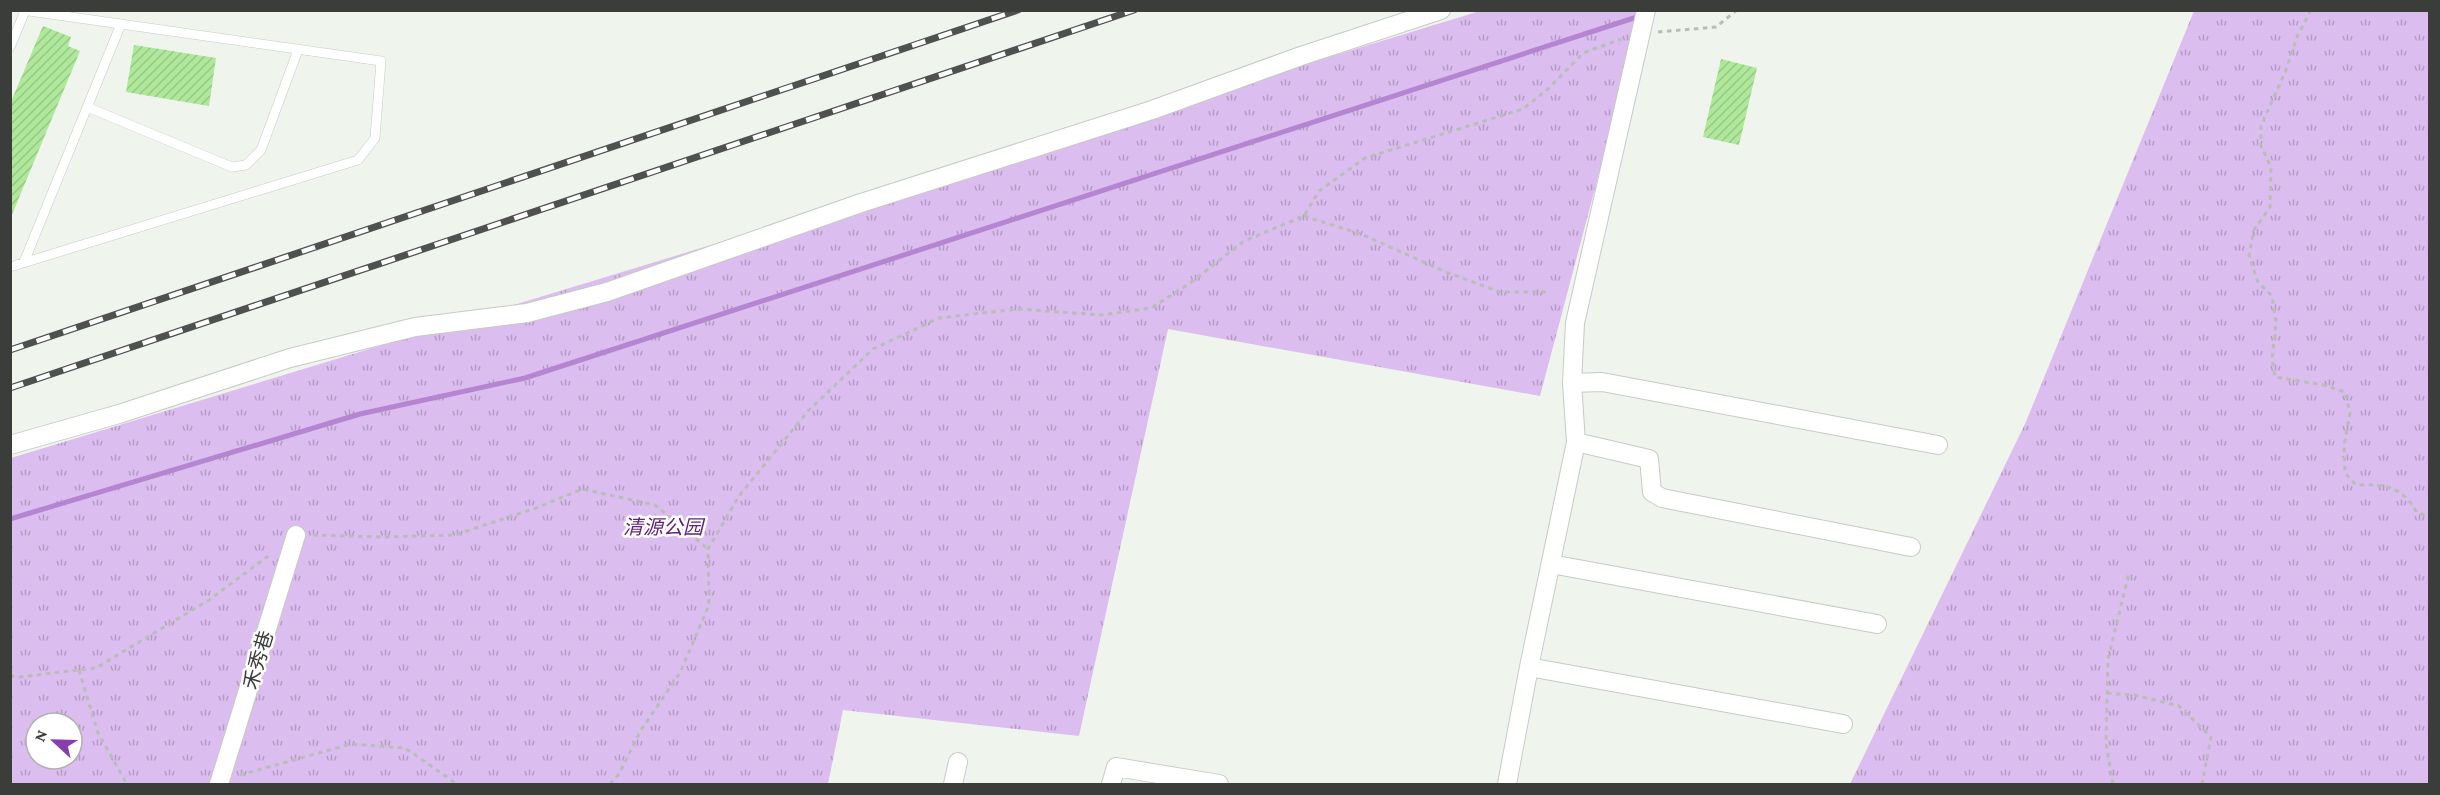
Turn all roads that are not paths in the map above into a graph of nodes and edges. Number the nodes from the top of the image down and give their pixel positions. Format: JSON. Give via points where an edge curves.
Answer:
{"nodes":[{"id":1,"x":1441,"y":10,"type":"edge"},
{"id":2,"x":23,"y":11,"type":"edge"},
{"id":3,"x":1643,"y":23,"type":"edge"},
{"id":4,"x":121,"y":24,"type":"junction"},
{"id":5,"x":10,"y":47,"type":"edge"},
{"id":6,"x":298,"y":50,"type":"junction"},
{"id":7,"x":87,"y":107,"type":"junction"},
{"id":8,"x":24,"y":262,"type":"junction"},
{"id":9,"x":10,"y":267,"type":"edge"},
{"id":10,"x":1572,"y":383,"type":"junction"},
{"id":11,"x":1576,"y":441,"type":"junction"},
{"id":12,"x":1938,"y":445,"type":"dead end"},
{"id":13,"x":10,"y":446,"type":"edge"},
{"id":14,"x":296,"y":535,"type":"road end"},
{"id":15,"x":1911,"y":547,"type":"dead end"},
{"id":16,"x":1551,"y":564,"type":"junction"},
{"id":17,"x":1877,"y":624,"type":"dead end"},
{"id":18,"x":1529,"y":667,"type":"junction"},
{"id":19,"x":1843,"y":724,"type":"dead end"},
{"id":20,"x":958,"y":762,"type":"dead end"},
{"id":21,"x":220,"y":782,"type":"edge"},
{"id":22,"x":953,"y":784,"type":"edge"},
{"id":23,"x":1111,"y":784,"type":"edge"},
{"id":24,"x":1219,"y":784,"type":"edge"},
{"id":25,"x":1507,"y":784,"type":"edge"}],
"edges":[{"from":1,"to":13,"type":"street","via":[[1152,111],[861,203],[607,292],[527,313],[415,327],[290,358]]},
{"from":2,"to":4,"type":"lane"},
{"from":2,"to":5,"type":"lane"},
{"from":3,"to":10,"type":"street","via":[[1575,323]]},
{"from":4,"to":6,"type":"lane"},
{"from":4,"to":7,"type":"lane"},
{"from":6,"to":7,"type":"lane","via":[[261,150],[246,165],[232,167]]},
{"from":6,"to":8,"type":"lane","via":[[381,61],[375,138],[358,160]]},
{"from":7,"to":8,"type":"lane"},
{"from":8,"to":9,"type":"lane"},
{"from":10,"to":11,"type":"street"},
{"from":10,"to":12,"type":"street","via":[[1602,382]]},
{"from":11,"to":15,"type":"street","via":[[1649,459],[1652,492],[1662,498]]},
{"from":11,"to":16,"type":"street"},
{"from":14,"to":21,"type":"street","name":"禾秀巷"},
{"from":16,"to":17,"type":"street"},
{"from":16,"to":18,"type":"street"},
{"from":18,"to":19,"type":"street"},
{"from":18,"to":25,"type":"street"},
{"from":20,"to":22,"type":"street"},
{"from":23,"to":24,"type":"street","via":[[1116,767]]}]}
